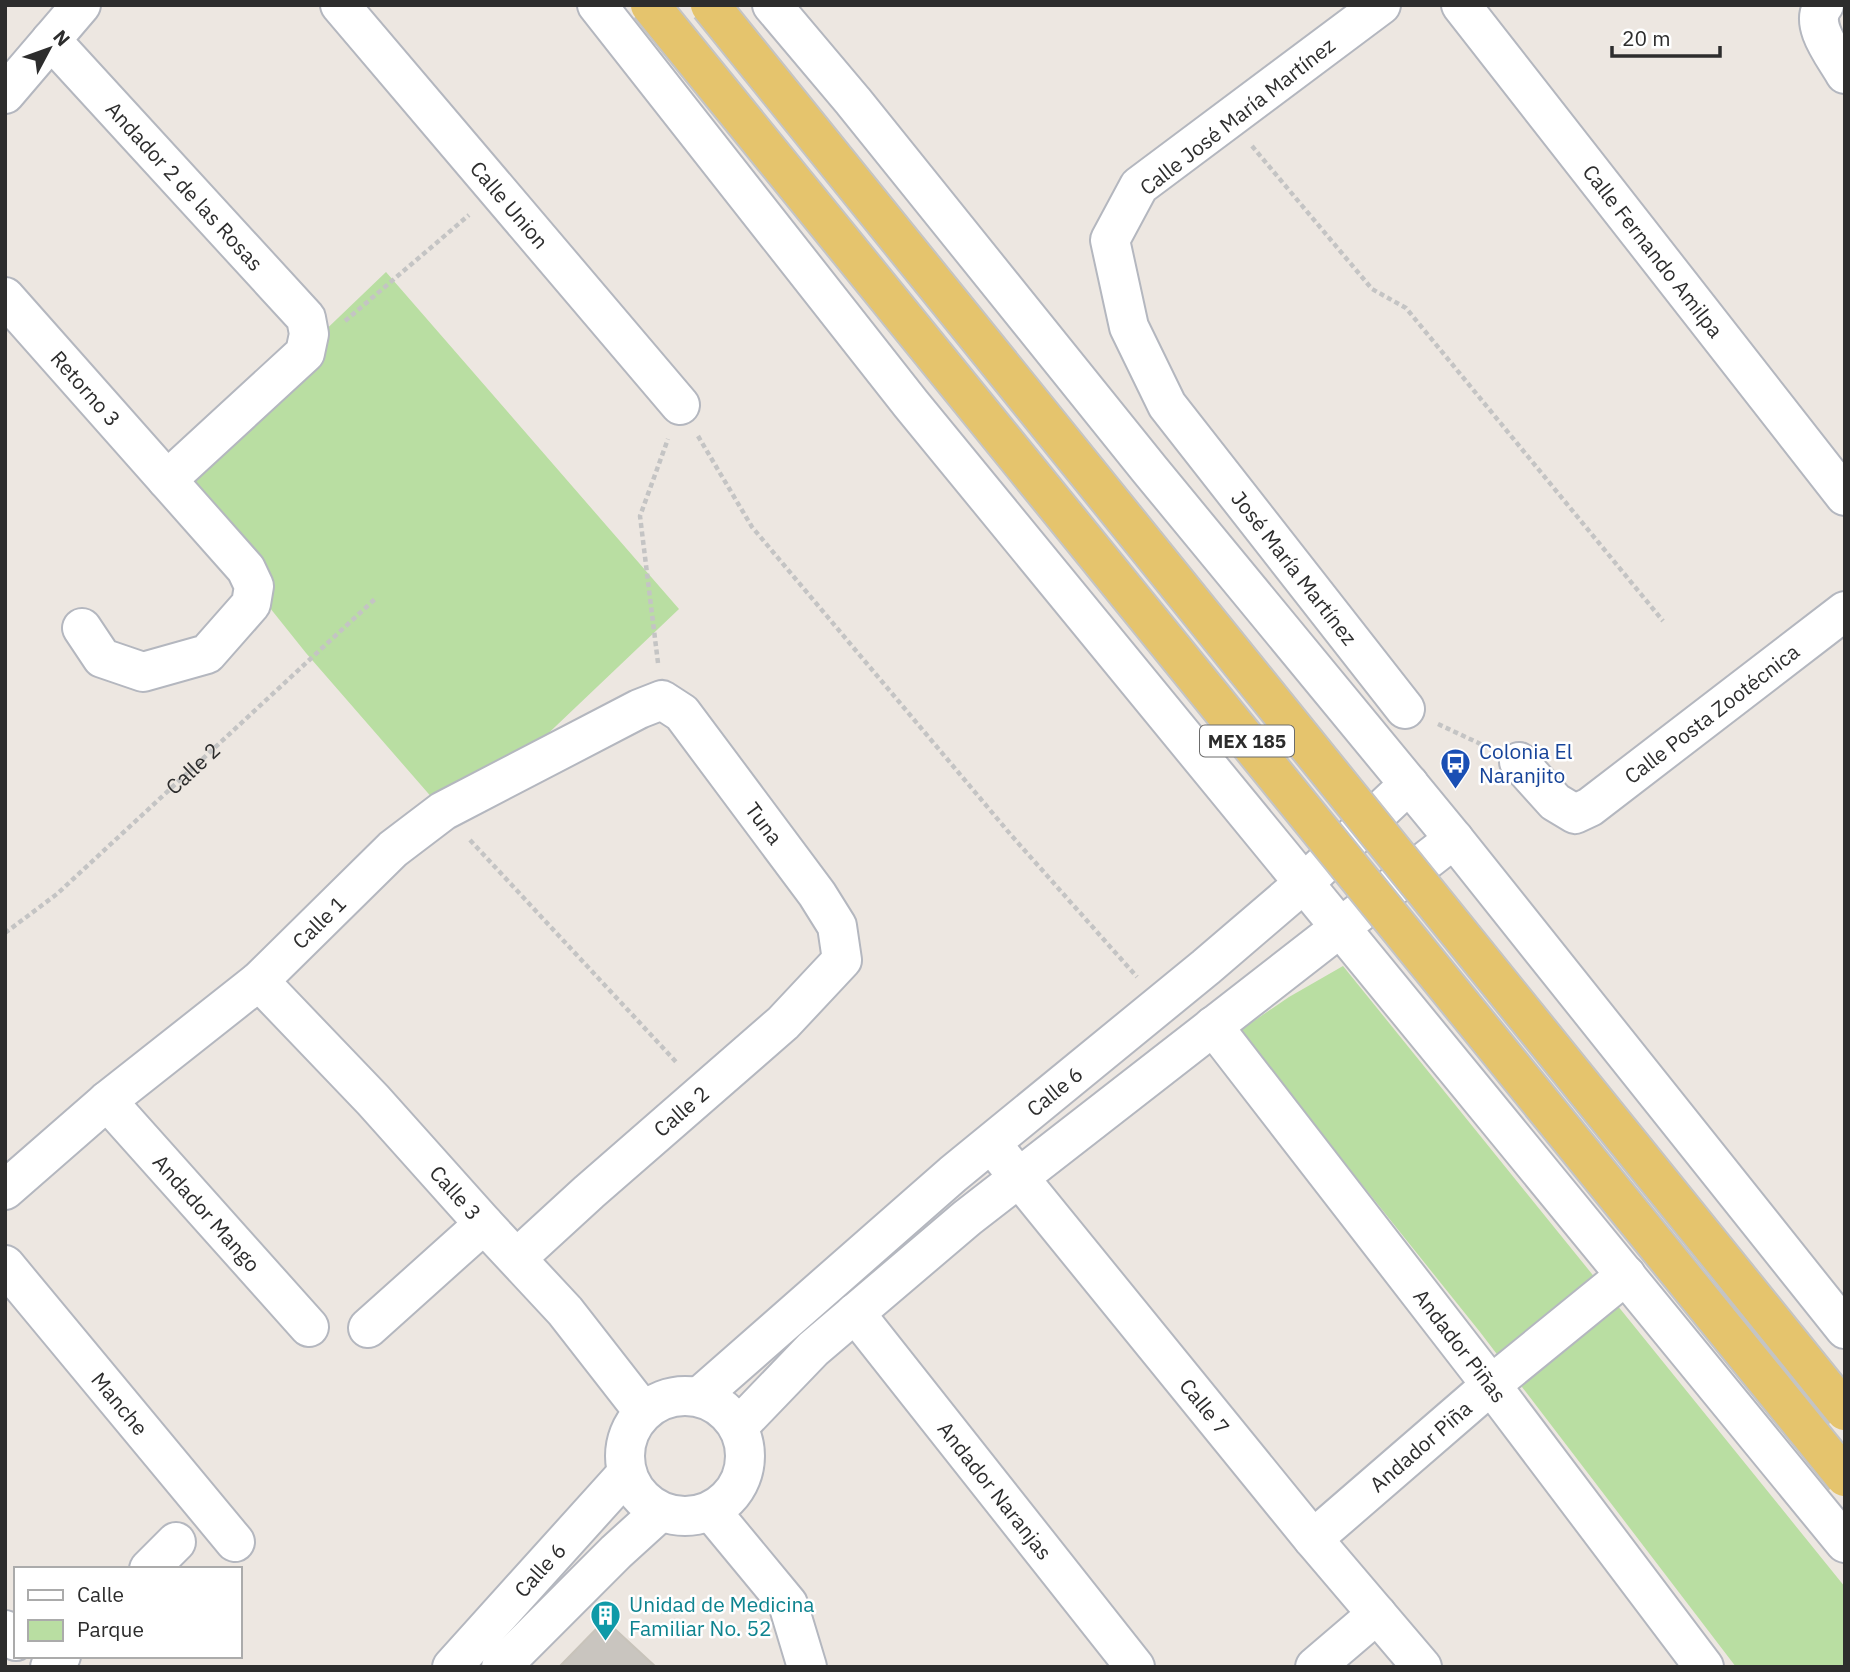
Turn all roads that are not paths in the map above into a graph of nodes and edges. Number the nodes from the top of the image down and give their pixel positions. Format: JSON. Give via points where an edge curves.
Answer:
{"nodes":[{"id":1,"x":340,"y":5,"type":"edge"},
{"id":2,"x":597,"y":5,"type":"edge"},
{"id":3,"x":650,"y":5,"type":"edge"},
{"id":4,"x":710,"y":5,"type":"edge"},
{"id":5,"x":772,"y":5,"type":"edge"},
{"id":6,"x":1381,"y":5,"type":"edge"},
{"id":7,"x":1461,"y":5,"type":"edge"},
{"id":8,"x":1824,"y":5,"type":"edge"},
{"id":9,"x":59,"y":19,"type":"edge"},
{"id":10,"x":1845,"y":74,"type":"edge"},
{"id":11,"x":5,"y":94,"type":"edge"},
{"id":12,"x":1110,"y":240,"type":"joint"},
{"id":13,"x":5,"y":296,"type":"edge"},
{"id":14,"x":680,"y":405,"type":"road end"},
{"id":15,"x":167,"y":480,"type":"junction"},
{"id":16,"x":1845,"y":496,"type":"edge"},
{"id":17,"x":1845,"y":611,"type":"edge"},
{"id":18,"x":82,"y":628,"type":"dead end"},
{"id":19,"x":662,"y":700,"type":"joint"},
{"id":20,"x":1405,"y":709,"type":"road end"},
{"id":21,"x":1519,"y":762,"type":"road end"},
{"id":22,"x":1409,"y":784,"type":"junction"},
{"id":23,"x":1454,"y":839,"type":"junction"},
{"id":24,"x":1304,"y":883,"type":"junction"},
{"id":25,"x":1341,"y":926,"type":"junction"},
{"id":26,"x":842,"y":960,"type":"joint"},
{"id":27,"x":259,"y":981,"type":"junction"},
{"id":28,"x":1213,"y":1026,"type":"junction"},
{"id":29,"x":107,"y":1101,"type":"junction"},
{"id":30,"x":990,"y":1143,"type":"junction"},
{"id":31,"x":1018,"y":1177,"type":"junction"},
{"id":32,"x":5,"y":1190,"type":"edge"},
{"id":33,"x":484,"y":1224,"type":"junction"},
{"id":34,"x":517,"y":1258,"type":"junction"},
{"id":35,"x":5,"y":1265,"type":"edge"},
{"id":36,"x":1626,"y":1275,"type":"junction"},
{"id":37,"x":855,"y":1313,"type":"junction"},
{"id":38,"x":309,"y":1326,"type":"dead end"},
{"id":39,"x":368,"y":1328,"type":"dead end"},
{"id":40,"x":1845,"y":1329,"type":"edge"},
{"id":41,"x":1491,"y":1385,"type":"junction"},
{"id":42,"x":699,"y":1397,"type":"junction"},
{"id":43,"x":643,"y":1411,"type":"junction"},
{"id":44,"x":1845,"y":1411,"type":"edge"},
{"id":45,"x":738,"y":1427,"type":"junction"},
{"id":46,"x":627,"y":1473,"type":"junction"},
{"id":47,"x":1845,"y":1477,"type":"edge"},
{"id":48,"x":711,"y":1511,"type":"junction"},
{"id":49,"x":660,"y":1512,"type":"junction"},
{"id":50,"x":1313,"y":1539,"type":"junction"},
{"id":51,"x":176,"y":1542,"type":"dead end"},
{"id":52,"x":235,"y":1542,"type":"dead end"},
{"id":53,"x":1845,"y":1542,"type":"edge"},
{"id":54,"x":151,"y":1567,"type":"edge"},
{"id":55,"x":1377,"y":1614,"type":"junction"},
{"id":56,"x":452,"y":1667,"type":"edge"},
{"id":57,"x":501,"y":1667,"type":"edge"},
{"id":58,"x":807,"y":1667,"type":"edge"},
{"id":59,"x":1135,"y":1667,"type":"edge"},
{"id":60,"x":1315,"y":1667,"type":"edge"},
{"id":61,"x":1422,"y":1667,"type":"edge"},
{"id":62,"x":1704,"y":1667,"type":"edge"}],
"edges":[{"from":1,"to":14,"type":"street","name":"Calle Union"},
{"from":2,"to":24,"type":"street","via":[[911,404]]},
{"from":3,"to":47,"type":"main road","number":"MEX 185","bridge":true},
{"from":4,"to":44,"type":"main road","number":"MEX 185","bridge":true},
{"from":5,"to":22,"type":"street"},
{"from":6,"to":12,"type":"street","name":"Calle José María Martínez","via":[[1139,186]]},
{"from":7,"to":16,"type":"street","name":"Calle Fernando Amilpa"},
{"from":8,"to":10,"type":"street","via":[[1819,26]]},
{"from":9,"to":11,"type":"street"},
{"from":9,"to":15,"type":"street","name":"Andador 2 de las Rosas","via":[[306,318],[305,353]]},
{"from":12,"to":20,"type":"street","name":"José María Martínez","via":[[1129,327],[1167,405]]},
{"from":13,"to":15,"type":"street","name":"Retorno 3"},
{"from":15,"to":18,"type":"street","name":"Retorno 3","via":[[246,569],[254,586],[251,604],[207,654],[143,671],[102,659]]},
{"from":17,"to":21,"type":"street","name":"Calle Posta Zootécnica","via":[[1591,807],[1575,814],[1555,802]]},
{"from":19,"to":26,"type":"street","name":"Tuna","via":[[682,713],[817,894],[837,926]]},
{"from":19,"to":27,"type":"street","name":"Calle 1","via":[[443,811],[393,849]]},
{"from":22,"to":23,"type":"street"},
{"from":22,"to":24,"type":"street","name":"Calle 6"},
{"from":23,"to":25,"type":"street"},
{"from":23,"to":40,"type":"street"},
{"from":24,"to":25,"type":"street"},
{"from":24,"to":30,"type":"street","name":"Calle 6"},
{"from":25,"to":28,"type":"street"},
{"from":25,"to":36,"type":"street"},
{"from":26,"to":34,"type":"street","name":"Calle 2","via":[[783,1023]]},
{"from":27,"to":29,"type":"street","name":"Calle 1"},
{"from":27,"to":33,"type":"street","name":"Calle 3"},
{"from":28,"to":31,"type":"street"},
{"from":28,"to":41,"type":"street","name":"Andador Piñas"},
{"from":29,"to":32,"type":"street","name":"Calle 1"},
{"from":29,"to":38,"type":"street","name":"Andador Mango"},
{"from":30,"to":31,"type":"street","name":"Calle 7"},
{"from":30,"to":42,"type":"street","name":"Calle 6"},
{"from":31,"to":37,"type":"street"},
{"from":31,"to":50,"type":"street","name":"Calle 7"},
{"from":33,"to":34,"type":"street","name":"Calle 3"},
{"from":33,"to":39,"type":"street"},
{"from":34,"to":43,"type":"street","name":"Calle 3"},
{"from":35,"to":52,"type":"street","name":"Manche"},
{"from":36,"to":41,"type":"street","name":"Andador Piña"},
{"from":36,"to":53,"type":"street"},
{"from":37,"to":45,"type":"street","via":[[813,1349]]},
{"from":37,"to":59,"type":"street","name":"Andador Naranjas"},
{"from":41,"to":50,"type":"street","name":"Andador Piña"},
{"from":41,"to":62,"type":"street","name":"Andador Piñas"},
{"from":42,"to":43,"type":"street","via":[[670,1397]]},
{"from":42,"to":45,"type":"street","via":[[722,1408]]},
{"from":43,"to":46,"type":"street","via":[[627,1435]]},
{"from":45,"to":48,"type":"street","via":[[745,1451],[743,1475],[731,1496]]},
{"from":46,"to":49,"type":"street","via":[[639,1496]]},
{"from":46,"to":56,"type":"street","name":"Calle 6"},
{"from":48,"to":49,"type":"street","via":[[681,1518]]},
{"from":48,"to":58,"type":"street","via":[[788,1604]]},
{"from":49,"to":57,"type":"street","name":"Calle 6"},
{"from":50,"to":55,"type":"street","name":"Calle 7"},
{"from":51,"to":54,"type":"street"},
{"from":55,"to":60,"type":"street"},
{"from":55,"to":61,"type":"street","name":"Calle 7"}]}
